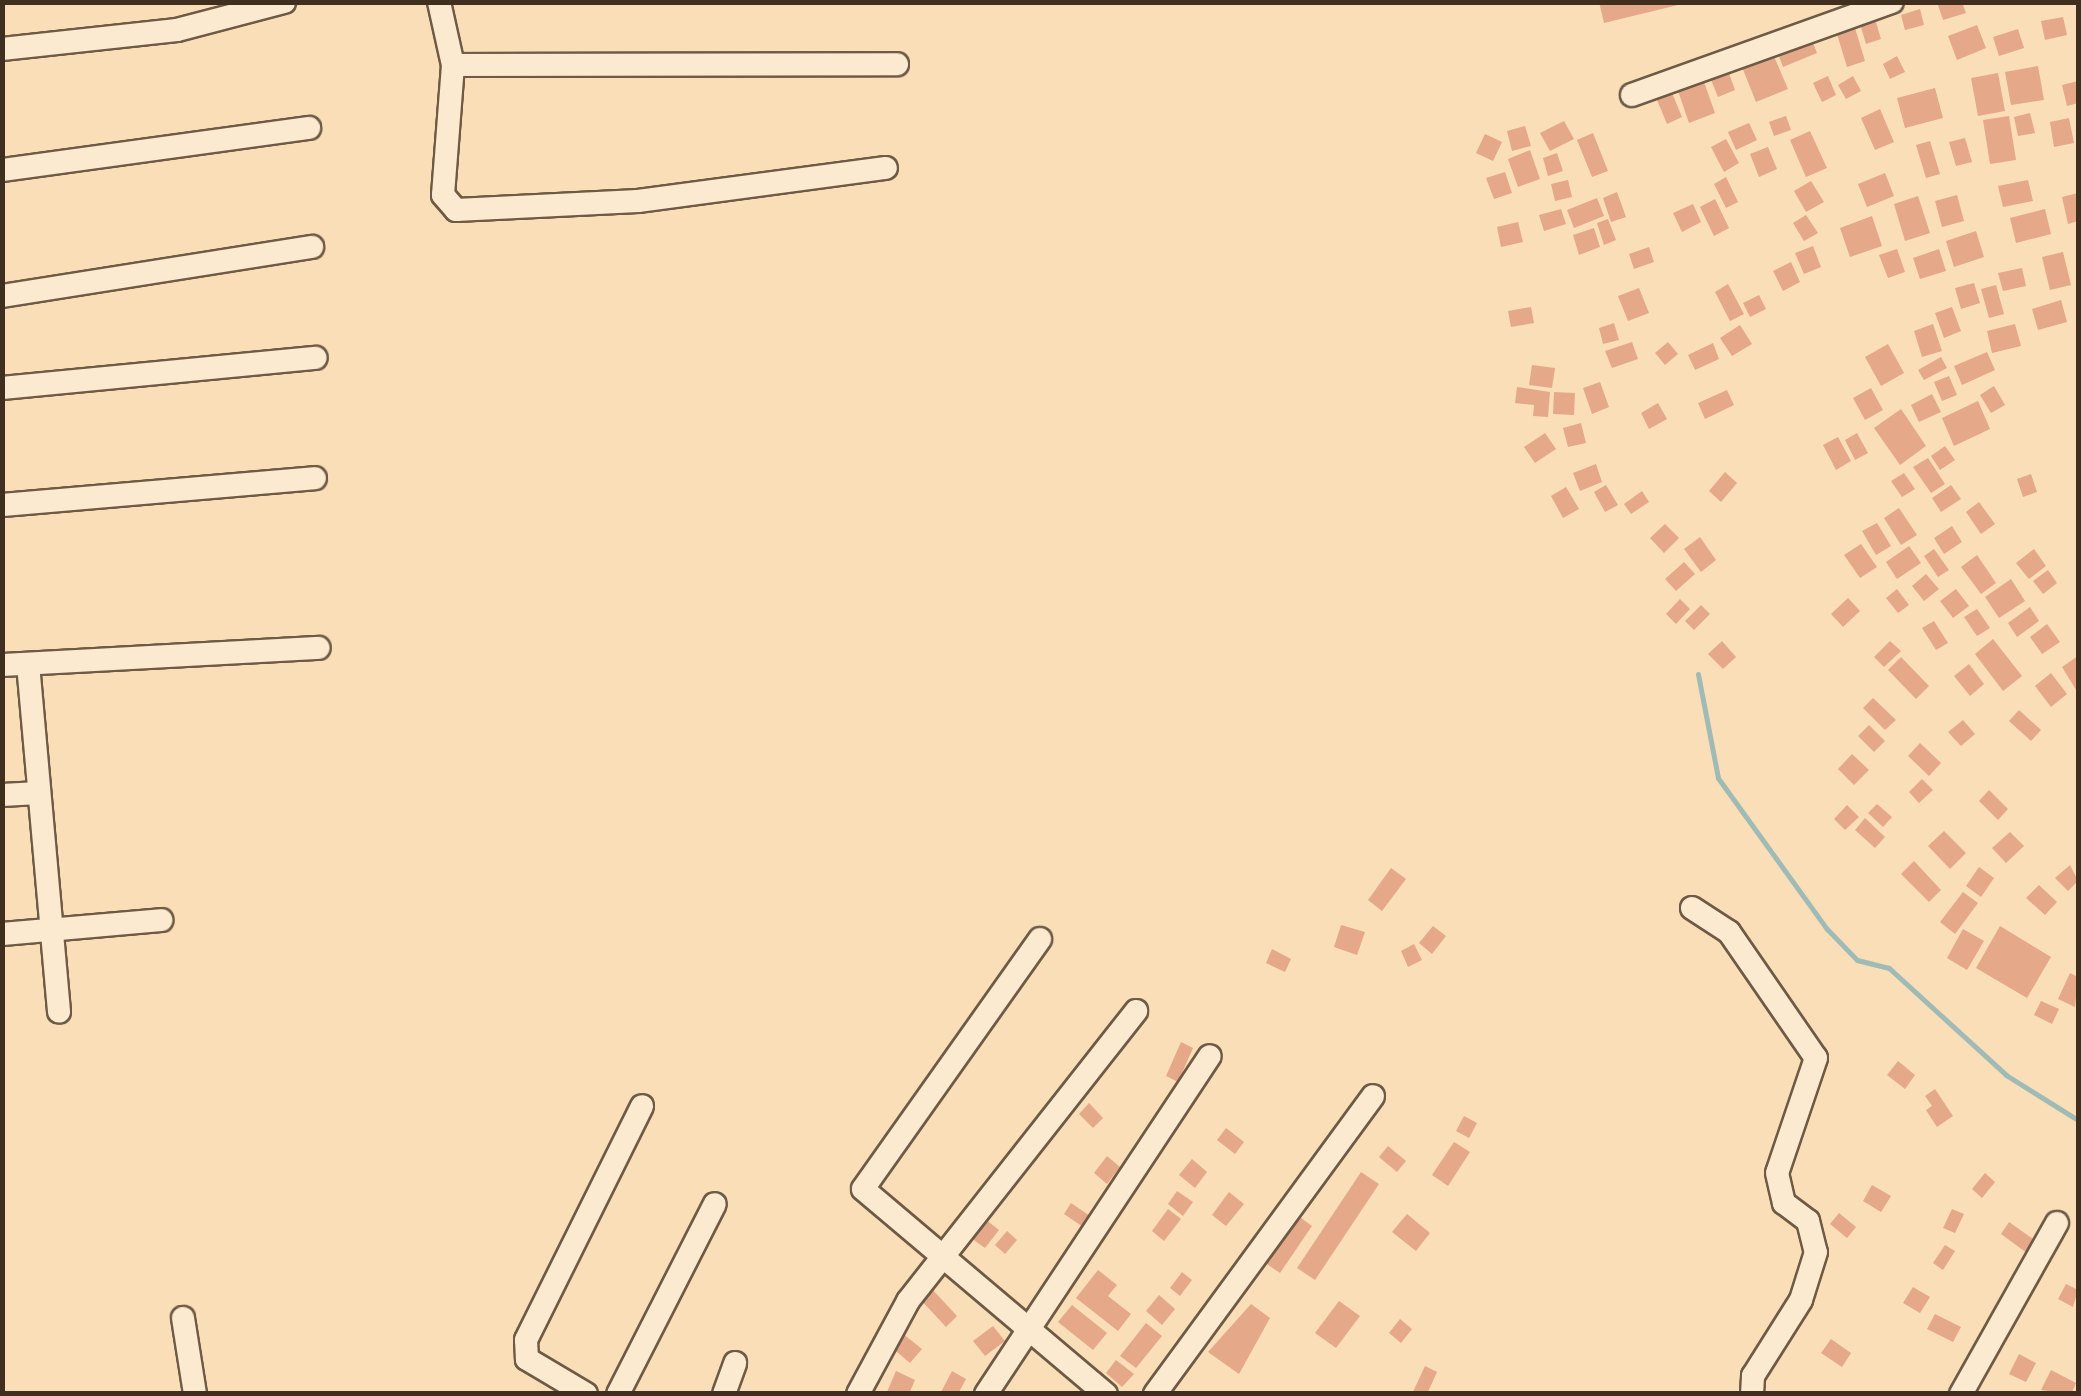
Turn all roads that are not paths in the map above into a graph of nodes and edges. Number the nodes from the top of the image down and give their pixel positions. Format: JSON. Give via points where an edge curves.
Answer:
{"nodes":[{"id":1,"x":284,"y":2,"type":"edge"},
{"id":2,"x":439,"y":2,"type":"edge"},
{"id":3,"x":1892,"y":2,"type":"edge"},
{"id":4,"x":2,"y":49,"type":"edge"},
{"id":5,"x":897,"y":64,"type":"dead end"},
{"id":6,"x":452,"y":65,"type":"junction"},
{"id":7,"x":1632,"y":95,"type":"dead end"},
{"id":8,"x":309,"y":128,"type":"dead end"},
{"id":9,"x":886,"y":168,"type":"dead end"},
{"id":10,"x":2,"y":170,"type":"edge"},
{"id":11,"x":312,"y":247,"type":"dead end"},
{"id":12,"x":2,"y":296,"type":"edge"},
{"id":13,"x":316,"y":358,"type":"dead end"},
{"id":14,"x":2,"y":388,"type":"edge"},
{"id":15,"x":316,"y":478,"type":"dead end"},
{"id":16,"x":2,"y":505,"type":"edge"},
{"id":17,"x":319,"y":648,"type":"dead end"},
{"id":18,"x":28,"y":664,"type":"junction"},
{"id":19,"x":2,"y":665,"type":"edge"},
{"id":20,"x":39,"y":792,"type":"junction"},
{"id":21,"x":2,"y":795,"type":"edge"},
{"id":22,"x":1692,"y":908,"type":"dead end"},
{"id":23,"x":161,"y":920,"type":"dead end"},
{"id":24,"x":49,"y":931,"type":"junction"},
{"id":25,"x":2,"y":934,"type":"edge"},
{"id":26,"x":1040,"y":939,"type":"dead end"},
{"id":27,"x":59,"y":1012,"type":"dead end"},
{"id":28,"x":1136,"y":1012,"type":"dead end"},
{"id":29,"x":1210,"y":1056,"type":"dead end"},
{"id":30,"x":1373,"y":1096,"type":"dead end"},
{"id":31,"x":642,"y":1106,"type":"dead end"},
{"id":32,"x":715,"y":1204,"type":"dead end"},
{"id":33,"x":2057,"y":1223,"type":"dead end"},
{"id":34,"x":945,"y":1254,"type":"junction"},
{"id":35,"x":183,"y":1318,"type":"dead end"},
{"id":36,"x":1027,"y":1321,"type":"junction"},
{"id":37,"x":735,"y":1363,"type":"dead end"},
{"id":38,"x":195,"y":1394,"type":"edge"},
{"id":39,"x":586,"y":1394,"type":"edge"},
{"id":40,"x":618,"y":1394,"type":"edge"},
{"id":41,"x":724,"y":1394,"type":"edge"},
{"id":42,"x":858,"y":1394,"type":"edge"},
{"id":43,"x":986,"y":1394,"type":"edge"},
{"id":44,"x":1106,"y":1394,"type":"edge"},
{"id":45,"x":1155,"y":1394,"type":"edge"},
{"id":46,"x":1752,"y":1394,"type":"edge"},
{"id":47,"x":1960,"y":1394,"type":"edge"}],
"edges":[{"from":1,"to":4,"type":"street","via":[[177,30]]},
{"from":2,"to":6,"type":"street"},
{"from":3,"to":7,"type":"street"},
{"from":5,"to":6,"type":"street"},
{"from":6,"to":9,"type":"street","via":[[443,194],[456,210],[638,202]]},
{"from":8,"to":10,"type":"street"},
{"from":11,"to":12,"type":"street"},
{"from":13,"to":14,"type":"street"},
{"from":15,"to":16,"type":"street"},
{"from":17,"to":18,"type":"street"},
{"from":18,"to":19,"type":"street"},
{"from":18,"to":20,"type":"street"},
{"from":20,"to":21,"type":"street"},
{"from":20,"to":24,"type":"street"},
{"from":22,"to":46,"type":"street","via":[[1729,932],[1816,1058],[1776,1173],[1784,1203],[1808,1221],[1816,1252],[1801,1300],[1752,1376]]},
{"from":23,"to":24,"type":"street"},
{"from":24,"to":25,"type":"street"},
{"from":24,"to":27,"type":"street"},
{"from":26,"to":34,"type":"street","via":[[862,1189]]},
{"from":28,"to":34,"type":"street"},
{"from":29,"to":36,"type":"street"},
{"from":30,"to":45,"type":"street"},
{"from":31,"to":39,"type":"street","via":[[526,1340],[526,1359]]},
{"from":32,"to":40,"type":"street"},
{"from":33,"to":47,"type":"street"},
{"from":34,"to":36,"type":"street"},
{"from":34,"to":42,"type":"street"},
{"from":35,"to":38,"type":"street"},
{"from":36,"to":43,"type":"street"},
{"from":36,"to":44,"type":"street"},
{"from":37,"to":41,"type":"street"}]}
